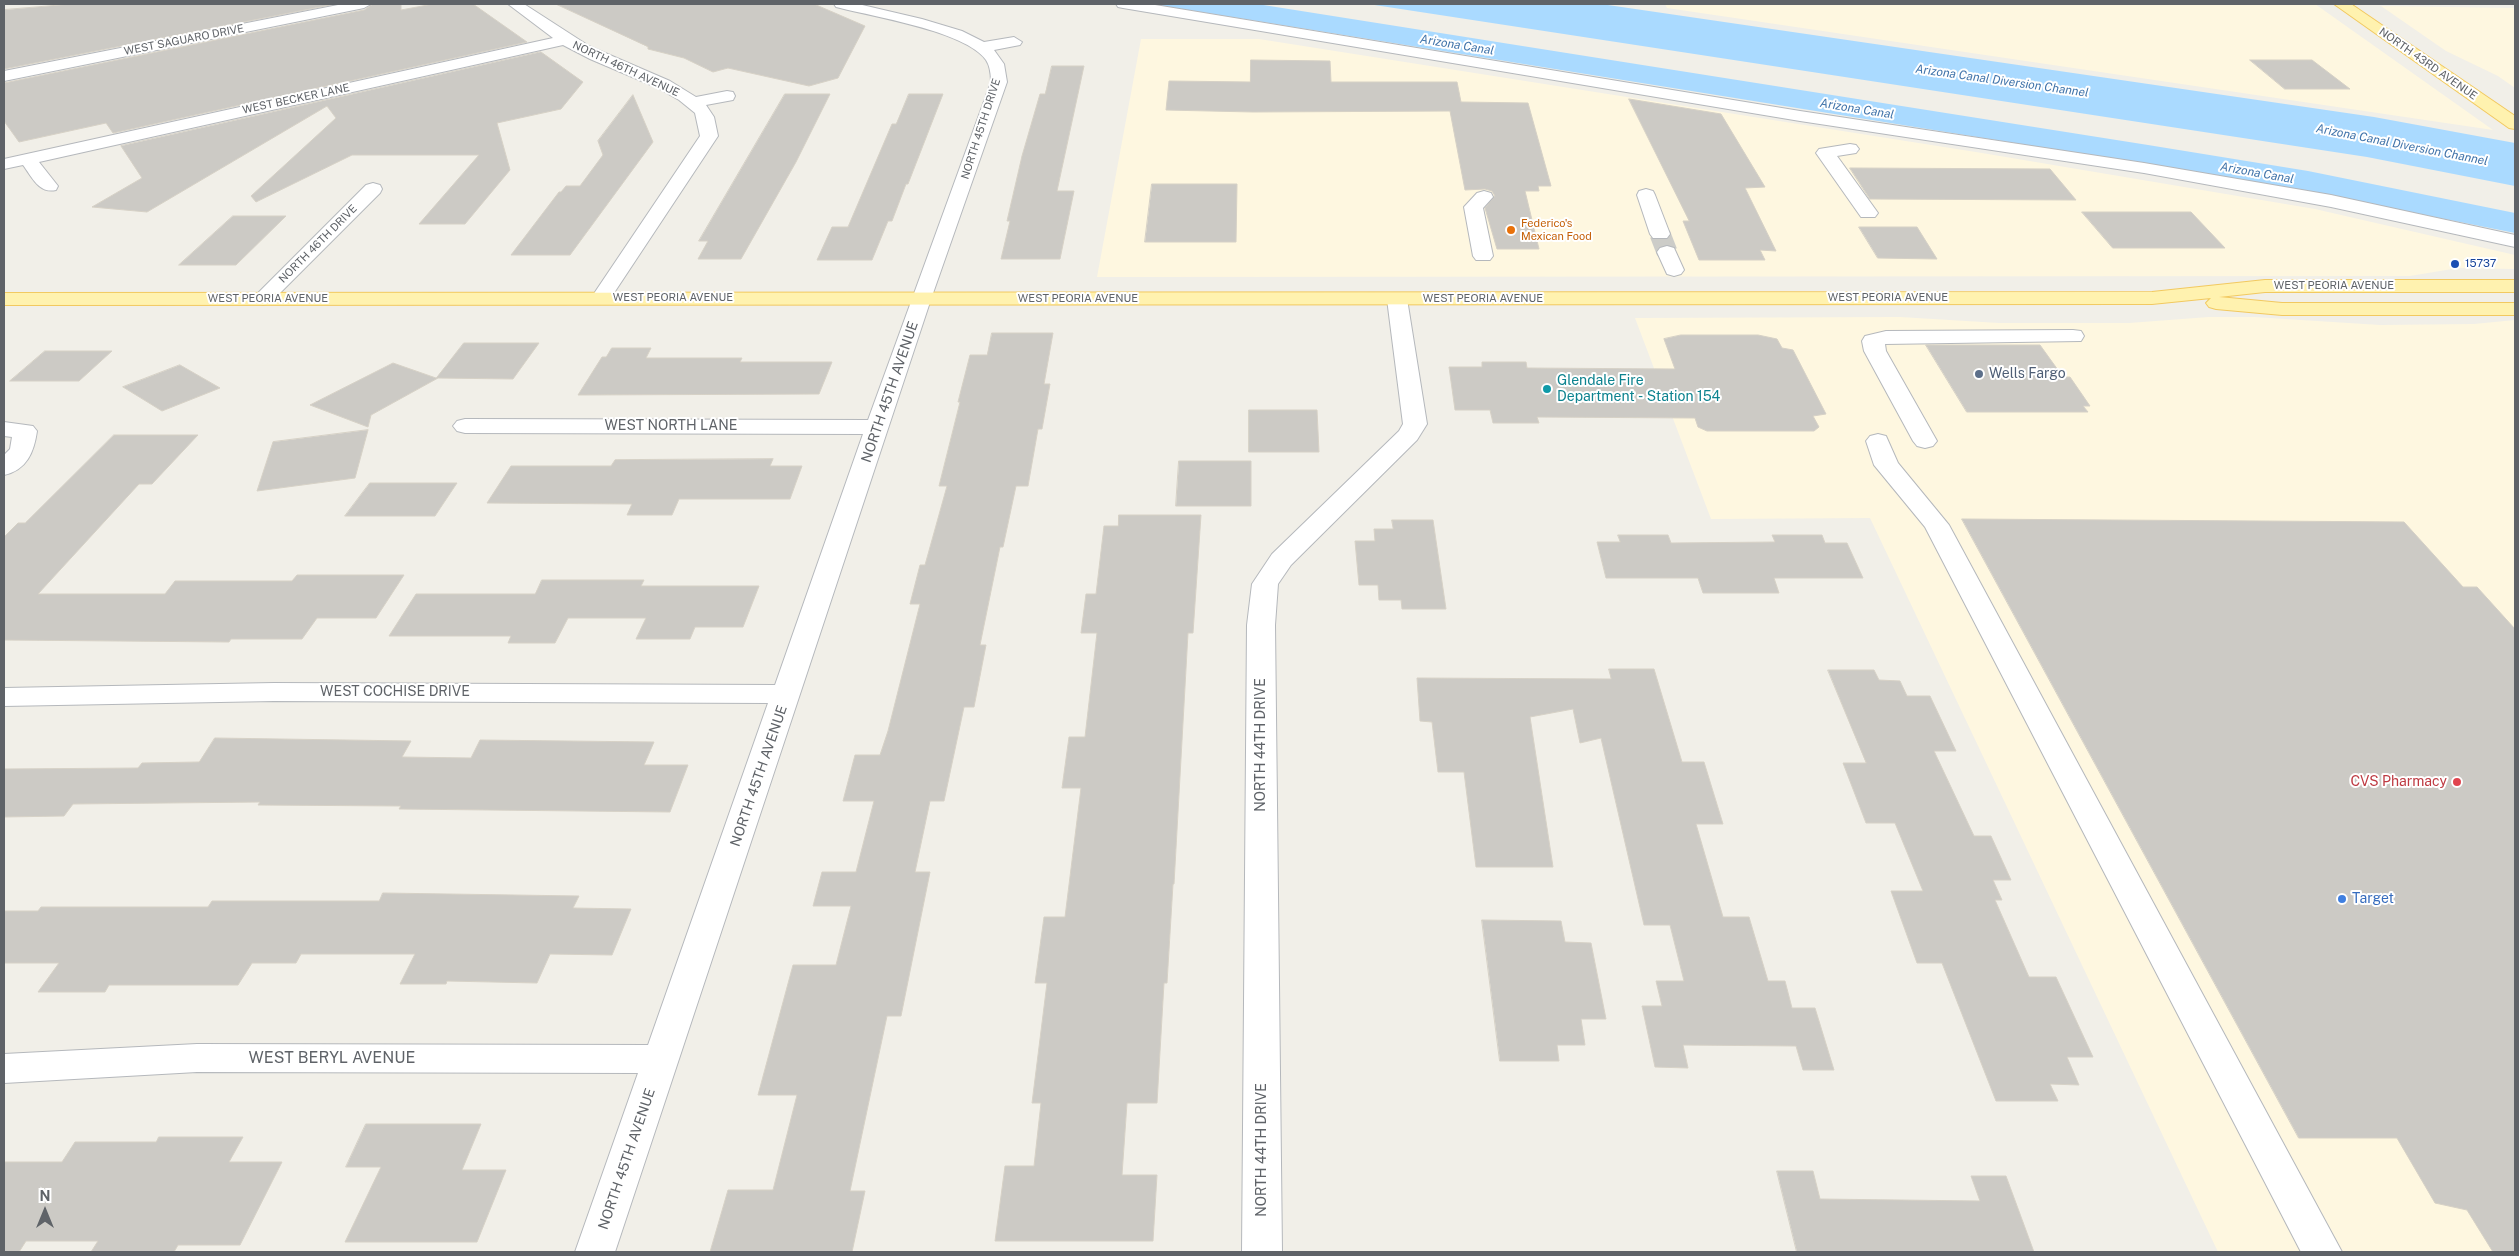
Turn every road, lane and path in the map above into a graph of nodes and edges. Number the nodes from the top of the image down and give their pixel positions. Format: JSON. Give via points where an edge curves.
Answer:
{"nodes":[{"id":1,"x":364,"y":4,"type":"edge"},
{"id":2,"x":515,"y":4,"type":"edge"},
{"id":3,"x":841,"y":4,"type":"edge"},
{"id":4,"x":1123,"y":4,"type":"edge"},
{"id":5,"x":2341,"y":4,"type":"edge"},
{"id":6,"x":563,"y":40,"type":"junction"},
{"id":7,"x":1014,"y":42,"type":"dead end"},
{"id":8,"x":983,"y":47,"type":"junction"},
{"id":9,"x":4,"y":76,"type":"edge"},
{"id":10,"x":727,"y":96,"type":"dead end"},
{"id":11,"x":694,"y":102,"type":"junction"},
{"id":12,"x":2515,"y":124,"type":"edge"},
{"id":13,"x":1850,"y":149,"type":"dead end"},
{"id":14,"x":28,"y":159,"type":"junction"},
{"id":15,"x":4,"y":164,"type":"edge"},
{"id":16,"x":49,"y":186,"type":"dead end"},
{"id":17,"x":373,"y":189,"type":"dead end"},
{"id":18,"x":1646,"y":195,"type":"dead end"},
{"id":19,"x":1484,"y":197,"type":"dead end"},
{"id":20,"x":1868,"y":213,"type":"dead end"},
{"id":21,"x":2515,"y":241,"type":"edge"},
{"id":22,"x":1667,"y":252,"type":"tunnel mouth"},
{"id":23,"x":1483,"y":256,"type":"dead end"},
{"id":24,"x":2515,"y":286,"type":"edge"},
{"id":25,"x":601,"y":298,"type":"junction"},
{"id":26,"x":2152,"y":298,"type":"junction"},
{"id":27,"x":4,"y":299,"type":"edge"},
{"id":28,"x":263,"y":299,"type":"junction"},
{"id":29,"x":921,"y":299,"type":"junction"},
{"id":30,"x":1397,"y":299,"type":"junction"},
{"id":31,"x":2515,"y":309,"type":"edge"},
{"id":32,"x":2073,"y":336,"type":"dead end"},
{"id":33,"x":465,"y":426,"type":"dead end"},
{"id":34,"x":877,"y":427,"type":"junction"},
{"id":35,"x":14,"y":430,"type":"edge"},
{"id":36,"x":1878,"y":441,"type":"dead end"},
{"id":37,"x":1925,"y":441,"type":"dead end"},
{"id":38,"x":4,"y":468,"type":"edge"},
{"id":39,"x":787,"y":694,"type":"junction"},
{"id":40,"x":4,"y":697,"type":"edge"},
{"id":41,"x":660,"y":1059,"type":"junction"},
{"id":42,"x":4,"y":1069,"type":"edge"},
{"id":43,"x":595,"y":1252,"type":"edge"},
{"id":44,"x":1262,"y":1252,"type":"edge"},
{"id":45,"x":2322,"y":1252,"type":"edge"}],
"edges":[{"from":1,"to":9,"type":"street","name":"WEST SAGUARO DRIVE"},
{"from":2,"to":6,"type":"street","name":"NORTH 46TH AVENUE"},
{"from":3,"to":8,"type":"street","via":[[946,31]]},
{"from":4,"to":21,"type":"street","via":[[1790,114],[2144,168],[2331,201]]},
{"from":5,"to":12,"type":"main road","name":"NORTH 43RD AVENUE"},
{"from":6,"to":11,"type":"street","name":"NORTH 46TH AVENUE"},
{"from":6,"to":14,"type":"street","name":"WEST BECKER LANE"},
{"from":7,"to":8,"type":"street"},
{"from":8,"to":29,"type":"street","name":"NORTH 45TH DRIVE","via":[[994,58],[999,82]]},
{"from":10,"to":11,"type":"street"},
{"from":11,"to":25,"type":"street","name":"NORTH 46TH AVENUE","via":[[708,118],[708,136]]},
{"from":13,"to":20,"type":"street","via":[[1825,153]]},
{"from":14,"to":15,"type":"street","name":"WEST BECKER LANE"},
{"from":14,"to":16,"type":"street"},
{"from":17,"to":28,"type":"street","name":"NORTH 46TH DRIVE"},
{"from":18,"to":22,"type":"street"},
{"from":19,"to":23,"type":"street","via":[[1473,207]]},
{"from":24,"to":26,"type":"main road","name":"WEST PEORIA AVENUE","via":[[2265,286]]},
{"from":25,"to":28,"type":"main road","name":"WEST PEORIA AVENUE"},
{"from":25,"to":29,"type":"main road","name":"WEST PEORIA AVENUE"},
{"from":26,"to":30,"type":"main road","name":"WEST PEORIA AVENUE"},
{"from":26,"to":31,"type":"main road","name":"WEST PEORIA AVENUE","via":[[2282,309]]},
{"from":27,"to":28,"type":"main road","name":"WEST PEORIA AVENUE"},
{"from":29,"to":30,"type":"main road","name":"WEST PEORIA AVENUE"},
{"from":29,"to":34,"type":"street","name":"NORTH 45TH AVENUE"},
{"from":30,"to":44,"type":"street","name":"NORTH 44TH DRIVE","via":[[1415,424],[1409,435],[1281,560],[1265,584],[1261,625]]},
{"from":32,"to":37,"type":"street","via":[[1886,337],[1873,341],[1875,351]]},
{"from":33,"to":34,"type":"street","name":"WEST NORTH LANE"},
{"from":34,"to":39,"type":"street","name":"NORTH 45TH AVENUE"},
{"from":35,"to":38,"type":"street","via":[[22,451]]},
{"from":36,"to":45,"type":"street","via":[[1886,465],[1936,525]]},
{"from":39,"to":40,"type":"street","name":"WEST COCHISE DRIVE","via":[[274,692]]},
{"from":39,"to":41,"type":"street","name":"NORTH 45TH AVENUE"},
{"from":41,"to":42,"type":"street","name":"WEST BERYL AVENUE","via":[[197,1058]]},
{"from":41,"to":43,"type":"street","name":"NORTH 45TH AVENUE"}]}
